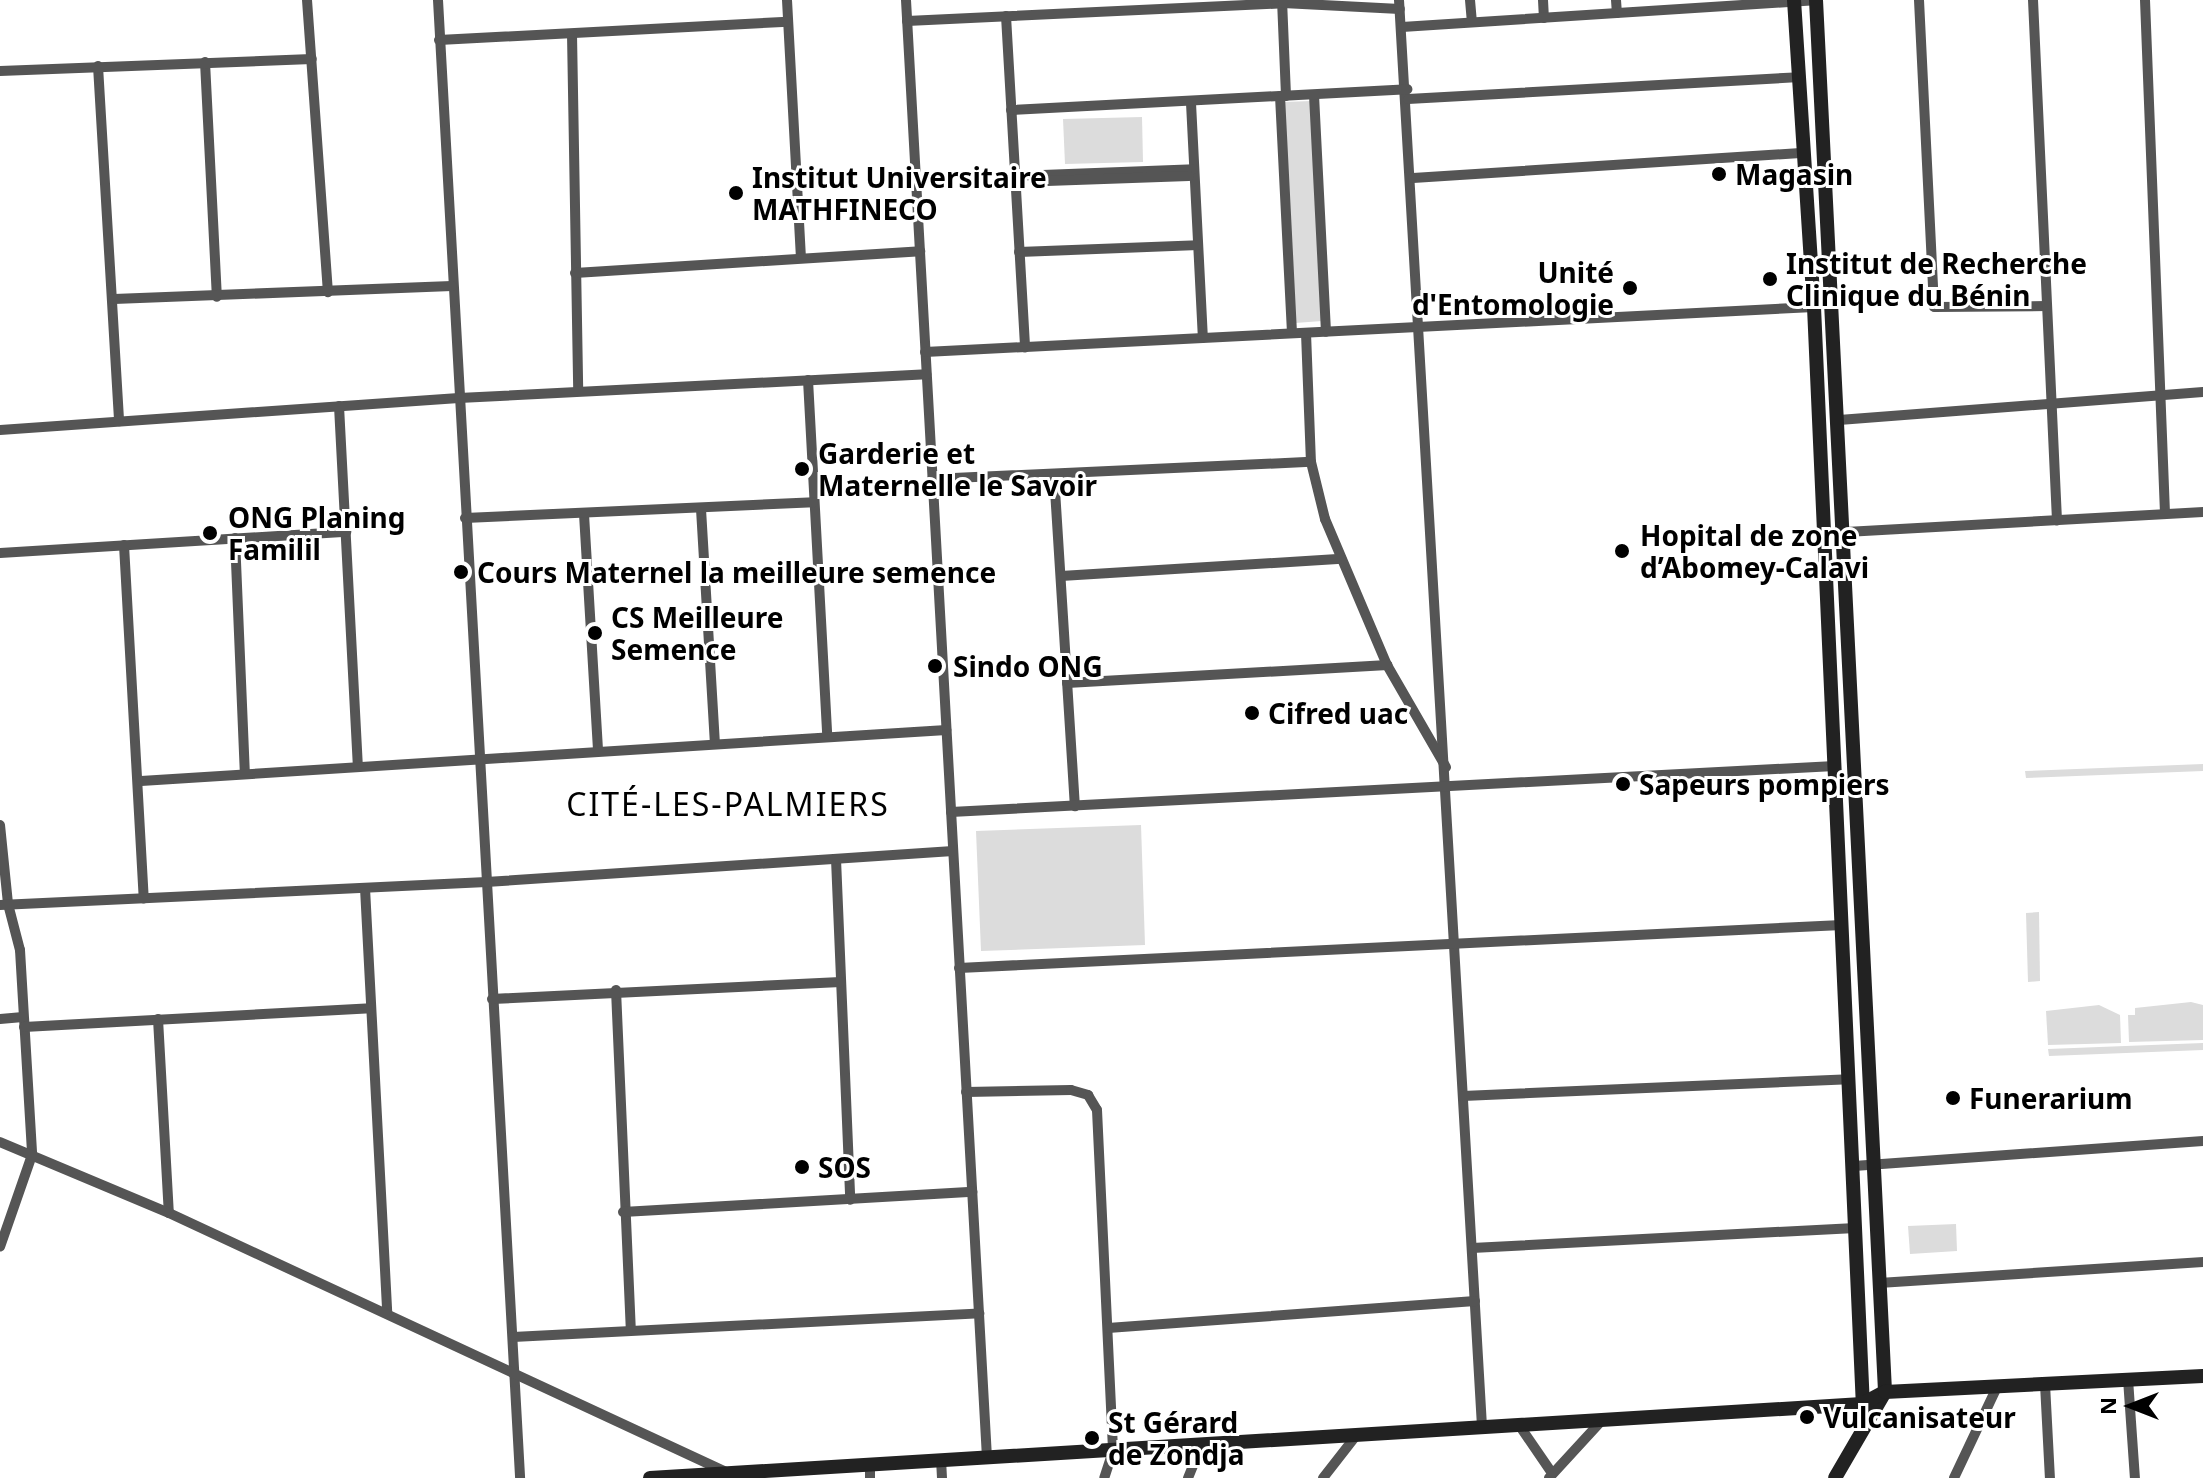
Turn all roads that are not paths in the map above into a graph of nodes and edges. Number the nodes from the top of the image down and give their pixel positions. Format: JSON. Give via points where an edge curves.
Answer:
{"nodes":[{"id":1,"x":307,"y":0,"type":"edge"},
{"id":2,"x":438,"y":0,"type":"edge"},
{"id":3,"x":787,"y":0,"type":"edge"},
{"id":4,"x":906,"y":0,"type":"edge"},
{"id":5,"x":1470,"y":0,"type":"edge"},
{"id":6,"x":1543,"y":0,"type":"edge"},
{"id":7,"x":1616,"y":0,"type":"edge"},
{"id":8,"x":1815,"y":0,"type":"edge"},
{"id":9,"x":1919,"y":0,"type":"edge"},
{"id":10,"x":2033,"y":0,"type":"edge"},
{"id":11,"x":2145,"y":0,"type":"edge"},
{"id":12,"x":1282,"y":1,"type":"edge"},
{"id":13,"x":1794,"y":1,"type":"edge"},
{"id":14,"x":1400,"y":4,"type":"edge"},
{"id":15,"x":1689,"y":4,"type":"edge"},
{"id":16,"x":1617,"y":13,"type":"junction"},
{"id":17,"x":1006,"y":16,"type":"junction"},
{"id":18,"x":1544,"y":18,"type":"junction"},
{"id":19,"x":907,"y":21,"type":"junction"},
{"id":20,"x":788,"y":22,"type":"junction"},
{"id":21,"x":1472,"y":22,"type":"junction"},
{"id":22,"x":1402,"y":27,"type":"junction"},
{"id":23,"x":572,"y":34,"type":"junction"},
{"id":24,"x":439,"y":40,"type":"junction"},
{"id":25,"x":312,"y":59,"type":"junction"},
{"id":26,"x":205,"y":62,"type":"junction"},
{"id":27,"x":98,"y":66,"type":"junction"},
{"id":28,"x":0,"y":71,"type":"edge"},
{"id":29,"x":1799,"y":77,"type":"junction"},
{"id":30,"x":1407,"y":94,"type":"junction"},
{"id":31,"x":1314,"y":95,"type":"junction"},
{"id":32,"x":1283,"y":96,"type":"junction"},
{"id":33,"x":1191,"y":103,"type":"junction"},
{"id":34,"x":1011,"y":110,"type":"junction"},
{"id":35,"x":1804,"y":153,"type":"junction"},
{"id":36,"x":1192,"y":172,"type":"junction"},
{"id":37,"x":1413,"y":178,"type":"junction"},
{"id":38,"x":1015,"y":179,"type":"junction"},
{"id":39,"x":1198,"y":245,"type":"junction"},
{"id":40,"x":920,"y":251,"type":"junction"},
{"id":41,"x":1019,"y":252,"type":"junction"},
{"id":42,"x":801,"y":258,"type":"junction"},
{"id":43,"x":575,"y":273,"type":"junction"},
{"id":44,"x":452,"y":286,"type":"junction"},
{"id":45,"x":328,"y":292,"type":"junction"},
{"id":46,"x":217,"y":297,"type":"junction"},
{"id":47,"x":114,"y":299,"type":"junction"},
{"id":48,"x":2047,"y":306,"type":"junction"},
{"id":49,"x":1814,"y":307,"type":"junction"},
{"id":50,"x":1422,"y":327,"type":"junction"},
{"id":51,"x":1326,"y":332,"type":"junction"},
{"id":52,"x":1292,"y":333,"type":"junction"},
{"id":53,"x":1306,"y":333,"type":"junction"},
{"id":54,"x":1203,"y":338,"type":"junction"},
{"id":55,"x":1025,"y":347,"type":"junction"},
{"id":56,"x":925,"y":352,"type":"junction"},
{"id":57,"x":926,"y":374,"type":"junction"},
{"id":58,"x":808,"y":380,"type":"junction"},
{"id":59,"x":578,"y":391,"type":"junction"},
{"id":60,"x":2203,"y":392,"type":"edge"},
{"id":61,"x":2160,"y":396,"type":"junction"},
{"id":62,"x":459,"y":398,"type":"junction"},
{"id":63,"x":2051,"y":404,"type":"junction"},
{"id":64,"x":339,"y":406,"type":"junction"},
{"id":65,"x":1839,"y":420,"type":"junction"},
{"id":66,"x":119,"y":421,"type":"junction"},
{"id":67,"x":0,"y":430,"type":"edge"},
{"id":68,"x":1311,"y":462,"type":"junction"},
{"id":69,"x":1054,"y":474,"type":"junction"},
{"id":70,"x":932,"y":479,"type":"junction"},
{"id":71,"x":814,"y":502,"type":"junction"},
{"id":72,"x":701,"y":509,"type":"junction"},
{"id":73,"x":2203,"y":512,"type":"edge"},
{"id":74,"x":584,"y":514,"type":"junction"},
{"id":75,"x":2165,"y":514,"type":"junction"},
{"id":76,"x":465,"y":518,"type":"junction"},
{"id":77,"x":2057,"y":520,"type":"junction"},
{"id":78,"x":346,"y":532,"type":"junction"},
{"id":79,"x":1846,"y":532,"type":"junction"},
{"id":80,"x":235,"y":538,"type":"junction"},
{"id":81,"x":124,"y":545,"type":"junction"},
{"id":82,"x":0,"y":553,"type":"edge"},
{"id":83,"x":1341,"y":559,"type":"junction"},
{"id":84,"x":1061,"y":576,"type":"junction"},
{"id":85,"x":1387,"y":665,"type":"junction"},
{"id":86,"x":1067,"y":683,"type":"junction"},
{"id":87,"x":946,"y":730,"type":"junction"},
{"id":88,"x":827,"y":736,"type":"junction"},
{"id":89,"x":715,"y":742,"type":"junction"},
{"id":90,"x":598,"y":751,"type":"junction"},
{"id":91,"x":479,"y":762,"type":"junction"},
{"id":92,"x":358,"y":766,"type":"junction"},
{"id":93,"x":1835,"y":766,"type":"junction"},
{"id":94,"x":1447,"y":769,"type":"junction"},
{"id":95,"x":245,"y":774,"type":"junction"},
{"id":96,"x":141,"y":781,"type":"junction"},
{"id":97,"x":1447,"y":786,"type":"junction"},
{"id":98,"x":1075,"y":806,"type":"junction"},
{"id":99,"x":951,"y":812,"type":"junction"},
{"id":100,"x":0,"y":825,"type":"edge"},
{"id":101,"x":953,"y":851,"type":"junction"},
{"id":102,"x":836,"y":859,"type":"junction"},
{"id":103,"x":486,"y":882,"type":"junction"},
{"id":104,"x":365,"y":888,"type":"junction"},
{"id":105,"x":144,"y":898,"type":"junction"},
{"id":106,"x":4,"y":904,"type":"edge"},
{"id":107,"x":1842,"y":925,"type":"junction"},
{"id":108,"x":1456,"y":943,"type":"junction"},
{"id":109,"x":959,"y":968,"type":"junction"},
{"id":110,"x":841,"y":982,"type":"junction"},
{"id":111,"x":616,"y":990,"type":"junction"},
{"id":112,"x":492,"y":999,"type":"junction"},
{"id":113,"x":370,"y":1008,"type":"junction"},
{"id":114,"x":0,"y":1019,"type":"edge"},
{"id":115,"x":158,"y":1019,"type":"junction"},
{"id":116,"x":24,"y":1022,"type":"junction"},
{"id":117,"x":1849,"y":1079,"type":"junction"},
{"id":118,"x":966,"y":1092,"type":"junction"},
{"id":119,"x":1463,"y":1096,"type":"junction"},
{"id":120,"x":2203,"y":1141,"type":"edge"},
{"id":121,"x":0,"y":1142,"type":"edge"},
{"id":122,"x":32,"y":1155,"type":"junction"},
{"id":123,"x":1874,"y":1164,"type":"junction"},
{"id":124,"x":1854,"y":1166,"type":"junction"},
{"id":125,"x":972,"y":1192,"type":"junction"},
{"id":126,"x":850,"y":1200,"type":"junction"},
{"id":127,"x":623,"y":1212,"type":"junction"},
{"id":128,"x":169,"y":1213,"type":"junction"},
{"id":129,"x":1855,"y":1228,"type":"junction"},
{"id":130,"x":0,"y":1247,"type":"edge"},
{"id":131,"x":1472,"y":1248,"type":"junction"},
{"id":132,"x":2203,"y":1262,"type":"edge"},
{"id":133,"x":1879,"y":1283,"type":"junction"},
{"id":134,"x":1475,"y":1301,"type":"junction"},
{"id":135,"x":387,"y":1313,"type":"junction"},
{"id":136,"x":979,"y":1313,"type":"junction"},
{"id":137,"x":1108,"y":1328,"type":"junction"},
{"id":138,"x":631,"y":1330,"type":"junction"},
{"id":139,"x":513,"y":1337,"type":"junction"},
{"id":140,"x":517,"y":1373,"type":"junction"},
{"id":141,"x":2203,"y":1376,"type":"edge"},
{"id":142,"x":2128,"y":1379,"type":"junction"},
{"id":143,"x":2045,"y":1384,"type":"junction"},
{"id":144,"x":1997,"y":1387,"type":"junction"},
{"id":145,"x":1885,"y":1392,"type":"junction"},
{"id":146,"x":1862,"y":1404,"type":"junction"},
{"id":147,"x":1603,"y":1419,"type":"junction"},
{"id":148,"x":1865,"y":1422,"type":"junction"},
{"id":149,"x":1519,"y":1425,"type":"junction"},
{"id":150,"x":1482,"y":1428,"type":"junction"},
{"id":151,"x":1355,"y":1437,"type":"junction"},
{"id":152,"x":1201,"y":1446,"type":"junction"},
{"id":153,"x":1113,"y":1451,"type":"junction"},
{"id":154,"x":987,"y":1457,"type":"junction"},
{"id":155,"x":941,"y":1459,"type":"junction"},
{"id":156,"x":870,"y":1471,"type":"edge"},
{"id":157,"x":726,"y":1472,"type":"junction"},
{"id":158,"x":795,"y":1473,"type":"edge"},
{"id":159,"x":1551,"y":1476,"type":"edge"},
{"id":160,"x":669,"y":1477,"type":"edge"},
{"id":161,"x":520,"y":1478,"type":"edge"},
{"id":162,"x":650,"y":1478,"type":"edge"},
{"id":163,"x":942,"y":1478,"type":"edge"},
{"id":164,"x":1104,"y":1478,"type":"edge"},
{"id":165,"x":1188,"y":1478,"type":"edge"},
{"id":166,"x":1323,"y":1478,"type":"edge"},
{"id":167,"x":1835,"y":1478,"type":"edge"},
{"id":168,"x":1954,"y":1478,"type":"edge"},
{"id":169,"x":2050,"y":1478,"type":"edge"},
{"id":170,"x":2135,"y":1478,"type":"edge"}],
"edges":[{"from":1,"to":25,"type":"street"},
{"from":2,"to":24,"type":"street"},
{"from":3,"to":20,"type":"street"},
{"from":4,"to":19,"type":"street"},
{"from":5,"to":21,"type":"street"},
{"from":6,"to":18,"type":"street"},
{"from":7,"to":16,"type":"street"},
{"from":8,"to":13,"type":"street"},
{"from":8,"to":65,"type":"street"},
{"from":9,"to":48,"type":"street","via":[[1934,307]]},
{"from":10,"to":48,"type":"street"},
{"from":11,"to":61,"type":"street"},
{"from":12,"to":14,"type":"street"},
{"from":12,"to":17,"type":"street"},
{"from":12,"to":32,"type":"street"},
{"from":13,"to":15,"type":"street"},
{"from":13,"to":29,"type":"street"},
{"from":14,"to":22,"type":"street"},
{"from":15,"to":16,"type":"street"},
{"from":16,"to":18,"type":"street"},
{"from":17,"to":19,"type":"street"},
{"from":17,"to":34,"type":"street"},
{"from":18,"to":21,"type":"street"},
{"from":19,"to":40,"type":"street"},
{"from":20,"to":23,"type":"street"},
{"from":20,"to":42,"type":"street"},
{"from":21,"to":22,"type":"street"},
{"from":22,"to":30,"type":"street"},
{"from":23,"to":24,"type":"street"},
{"from":23,"to":43,"type":"street"},
{"from":24,"to":44,"type":"street"},
{"from":25,"to":26,"type":"street"},
{"from":25,"to":45,"type":"street"},
{"from":26,"to":27,"type":"street"},
{"from":26,"to":46,"type":"street"},
{"from":27,"to":28,"type":"street"},
{"from":27,"to":47,"type":"street"},
{"from":29,"to":30,"type":"street"},
{"from":29,"to":35,"type":"street"},
{"from":30,"to":31,"type":"street"},
{"from":30,"to":37,"type":"street"},
{"from":31,"to":32,"type":"street"},
{"from":31,"to":51,"type":"street"},
{"from":32,"to":33,"type":"street"},
{"from":32,"to":52,"type":"street"},
{"from":33,"to":34,"type":"street"},
{"from":33,"to":36,"type":"street"},
{"from":34,"to":38,"type":"street"},
{"from":35,"to":37,"type":"street"},
{"from":35,"to":49,"type":"street"},
{"from":36,"to":38,"type":"street"},
{"from":36,"to":39,"type":"street"},
{"from":37,"to":50,"type":"street"},
{"from":38,"to":41,"type":"street"},
{"from":39,"to":41,"type":"street"},
{"from":39,"to":54,"type":"street"},
{"from":40,"to":42,"type":"street"},
{"from":40,"to":56,"type":"street"},
{"from":41,"to":55,"type":"street"},
{"from":42,"to":43,"type":"street"},
{"from":43,"to":59,"type":"street"},
{"from":44,"to":45,"type":"street"},
{"from":44,"to":62,"type":"street"},
{"from":45,"to":46,"type":"street"},
{"from":46,"to":47,"type":"street"},
{"from":47,"to":66,"type":"street"},
{"from":48,"to":63,"type":"street"},
{"from":49,"to":50,"type":"street"},
{"from":49,"to":93,"type":"street"},
{"from":50,"to":51,"type":"street"},
{"from":50,"to":94,"type":"street"},
{"from":51,"to":53,"type":"street"},
{"from":52,"to":53,"type":"street"},
{"from":52,"to":54,"type":"street"},
{"from":53,"to":68,"type":"street"},
{"from":54,"to":55,"type":"street"},
{"from":55,"to":56,"type":"street"},
{"from":56,"to":57,"type":"street"},
{"from":57,"to":58,"type":"street"},
{"from":57,"to":70,"type":"street"},
{"from":58,"to":59,"type":"street"},
{"from":58,"to":71,"type":"street"},
{"from":59,"to":62,"type":"street"},
{"from":60,"to":61,"type":"street"},
{"from":61,"to":63,"type":"street"},
{"from":61,"to":75,"type":"street"},
{"from":62,"to":64,"type":"street"},
{"from":62,"to":76,"type":"street"},
{"from":63,"to":65,"type":"street"},
{"from":63,"to":77,"type":"street"},
{"from":64,"to":66,"type":"street"},
{"from":64,"to":78,"type":"street"},
{"from":65,"to":79,"type":"street"},
{"from":66,"to":67,"type":"street"},
{"from":68,"to":69,"type":"street"},
{"from":68,"to":83,"type":"street"},
{"from":69,"to":70,"type":"street"},
{"from":69,"to":84,"type":"street"},
{"from":70,"to":87,"type":"street"},
{"from":71,"to":72,"type":"street"},
{"from":71,"to":88,"type":"street"},
{"from":72,"to":74,"type":"street"},
{"from":72,"to":89,"type":"street"},
{"from":73,"to":75,"type":"street"},
{"from":74,"to":76,"type":"street"},
{"from":74,"to":90,"type":"street"},
{"from":75,"to":77,"type":"street"},
{"from":76,"to":91,"type":"street"},
{"from":77,"to":79,"type":"street"},
{"from":78,"to":80,"type":"street"},
{"from":78,"to":92,"type":"street"},
{"from":79,"to":123,"type":"street"},
{"from":80,"to":81,"type":"street"},
{"from":80,"to":95,"type":"street"},
{"from":81,"to":82,"type":"street"},
{"from":81,"to":96,"type":"street","via":[[128,665]]},
{"from":83,"to":84,"type":"street"},
{"from":83,"to":85,"type":"street"},
{"from":84,"to":86,"type":"street"},
{"from":85,"to":86,"type":"street"},
{"from":85,"to":94,"type":"street"},
{"from":86,"to":98,"type":"street"},
{"from":87,"to":88,"type":"street"},
{"from":87,"to":99,"type":"street"},
{"from":88,"to":89,"type":"street"},
{"from":89,"to":90,"type":"street"},
{"from":90,"to":91,"type":"street"},
{"from":91,"to":92,"type":"street"},
{"from":91,"to":103,"type":"street"},
{"from":92,"to":95,"type":"street"},
{"from":93,"to":97,"type":"street"},
{"from":93,"to":107,"type":"street"},
{"from":94,"to":97,"type":"street"},
{"from":95,"to":96,"type":"street"},
{"from":96,"to":105,"type":"street"},
{"from":97,"to":98,"type":"street"},
{"from":97,"to":108,"type":"street"},
{"from":98,"to":99,"type":"street"},
{"from":99,"to":101,"type":"street"},
{"from":100,"to":106,"type":"street"},
{"from":101,"to":102,"type":"street"},
{"from":101,"to":109,"type":"street"},
{"from":102,"to":103,"type":"street"},
{"from":102,"to":110,"type":"street"},
{"from":103,"to":104,"type":"street"},
{"from":103,"to":112,"type":"street"},
{"from":104,"to":105,"type":"street"},
{"from":104,"to":113,"type":"street"},
{"from":105,"to":106,"type":"street"},
{"from":106,"to":116,"type":"street","via":[[20,950]]},
{"from":107,"to":108,"type":"street"},
{"from":107,"to":117,"type":"street"},
{"from":108,"to":109,"type":"street"},
{"from":108,"to":119,"type":"street"},
{"from":109,"to":118,"type":"street"},
{"from":110,"to":111,"type":"street"},
{"from":110,"to":126,"type":"street"},
{"from":111,"to":112,"type":"street"},
{"from":111,"to":127,"type":"street"},
{"from":112,"to":139,"type":"street"},
{"from":113,"to":115,"type":"street"},
{"from":113,"to":135,"type":"street"},
{"from":114,"to":116,"type":"street"},
{"from":115,"to":116,"type":"street"},
{"from":115,"to":128,"type":"street"},
{"from":116,"to":122,"type":"street"},
{"from":117,"to":119,"type":"street"},
{"from":117,"to":124,"type":"street"},
{"from":118,"to":125,"type":"street"},
{"from":118,"to":137,"type":"street","via":[[1071,1090],[1088,1095],[1097,1110]]},
{"from":119,"to":131,"type":"street"},
{"from":120,"to":123,"type":"street"},
{"from":121,"to":122,"type":"street"},
{"from":122,"to":128,"type":"street"},
{"from":122,"to":130,"type":"street"},
{"from":123,"to":124,"type":"street"},
{"from":123,"to":133,"type":"street"},
{"from":124,"to":129,"type":"street"},
{"from":125,"to":126,"type":"street"},
{"from":125,"to":136,"type":"street"},
{"from":126,"to":127,"type":"street"},
{"from":127,"to":138,"type":"street"},
{"from":128,"to":135,"type":"street"},
{"from":129,"to":131,"type":"street"},
{"from":129,"to":146,"type":"street"},
{"from":131,"to":134,"type":"street"},
{"from":132,"to":133,"type":"street"},
{"from":133,"to":145,"type":"street"},
{"from":134,"to":137,"type":"street"},
{"from":134,"to":150,"type":"street"},
{"from":135,"to":140,"type":"street"},
{"from":136,"to":138,"type":"street"},
{"from":136,"to":154,"type":"street"},
{"from":137,"to":153,"type":"street"},
{"from":138,"to":139,"type":"street"},
{"from":139,"to":140,"type":"street"},
{"from":140,"to":157,"type":"street"},
{"from":140,"to":161,"type":"street"},
{"from":141,"to":142,"type":"street"},
{"from":142,"to":143,"type":"street"},
{"from":142,"to":170,"type":"street"},
{"from":143,"to":144,"type":"street"},
{"from":143,"to":169,"type":"street"},
{"from":144,"to":145,"type":"street"},
{"from":144,"to":168,"type":"street"},
{"from":145,"to":146,"type":"street"},
{"from":145,"to":148,"type":"street"},
{"from":146,"to":147,"type":"street"},
{"from":146,"to":148,"type":"street"},
{"from":147,"to":149,"type":"street"},
{"from":147,"to":159,"type":"street"},
{"from":148,"to":167,"type":"street"},
{"from":149,"to":150,"type":"street"},
{"from":149,"to":159,"type":"street"},
{"from":150,"to":151,"type":"street"},
{"from":151,"to":152,"type":"street"},
{"from":151,"to":166,"type":"street"},
{"from":152,"to":153,"type":"street"},
{"from":152,"to":165,"type":"street"},
{"from":153,"to":154,"type":"street"},
{"from":153,"to":164,"type":"street"},
{"from":154,"to":155,"type":"street"},
{"from":155,"to":156,"type":"street"},
{"from":155,"to":163,"type":"street"},
{"from":156,"to":158,"type":"street"},
{"from":157,"to":158,"type":"street"},
{"from":157,"to":160,"type":"street"},
{"from":160,"to":162,"type":"street"}]}
